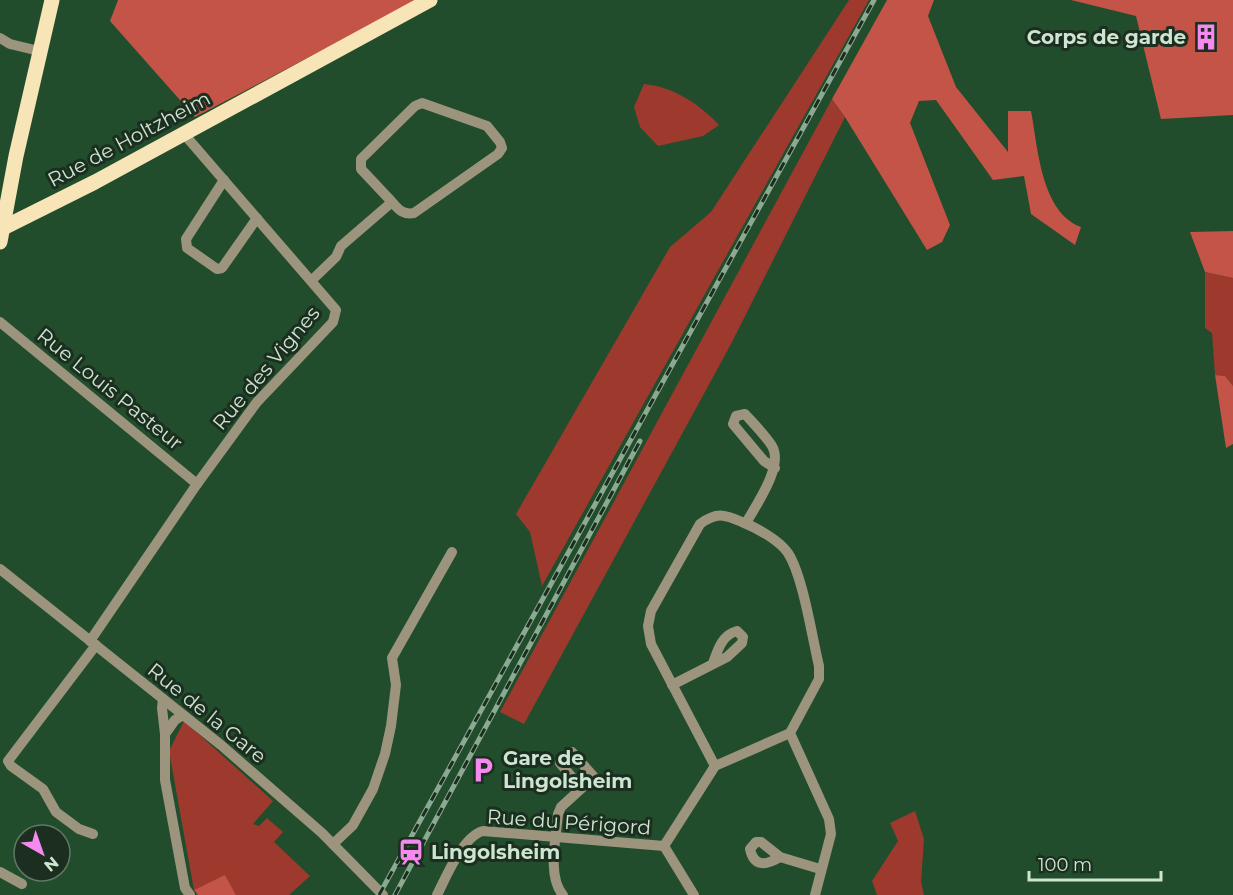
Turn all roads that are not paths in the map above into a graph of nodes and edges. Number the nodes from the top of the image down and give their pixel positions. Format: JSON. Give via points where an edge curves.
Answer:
{"nodes":[{"id":1,"x":52,"y":0,"type":"edge"},
{"id":2,"x":430,"y":0,"type":"edge"},
{"id":3,"x":0,"y":39,"type":"edge"},
{"id":4,"x":39,"y":51,"type":"junction"},
{"id":5,"x":184,"y":134,"type":"junction"},
{"id":6,"x":224,"y":180,"type":"junction"},
{"id":7,"x":392,"y":202,"type":"junction"},
{"id":8,"x":257,"y":218,"type":"junction"},
{"id":9,"x":1,"y":237,"type":"edge"},
{"id":10,"x":312,"y":280,"type":"junction"},
{"id":11,"x":0,"y":322,"type":"edge"},
{"id":12,"x":774,"y":468,"type":"junction"},
{"id":13,"x":197,"y":484,"type":"junction"},
{"id":14,"x":746,"y":523,"type":"junction"},
{"id":15,"x":452,"y":552,"type":"dead end"},
{"id":16,"x":0,"y":569,"type":"edge"},
{"id":17,"x":93,"y":643,"type":"junction"},
{"id":18,"x":713,"y":663,"type":"dead end"},
{"id":19,"x":672,"y":685,"type":"junction"},
{"id":20,"x":163,"y":699,"type":"junction"},
{"id":21,"x":183,"y":715,"type":"junction"},
{"id":22,"x":790,"y":733,"type":"junction"},
{"id":23,"x":165,"y":734,"type":"junction"},
{"id":24,"x":715,"y":766,"type":"junction"},
{"id":25,"x":581,"y":788,"type":"dead end"},
{"id":26,"x":93,"y":834,"type":"dead end"},
{"id":27,"x":556,"y":838,"type":"junction"},
{"id":28,"x":333,"y":844,"type":"junction"},
{"id":29,"x":664,"y":846,"type":"junction"},
{"id":30,"x":780,"y":857,"type":"dead end"},
{"id":31,"x":820,"y":869,"type":"junction"},
{"id":32,"x":0,"y":872,"type":"edge"},
{"id":33,"x":22,"y":884,"type":"dead end"},
{"id":34,"x":185,"y":893,"type":"edge"},
{"id":35,"x":383,"y":895,"type":"edge"},
{"id":36,"x":437,"y":895,"type":"edge"},
{"id":37,"x":563,"y":895,"type":"edge"},
{"id":38,"x":694,"y":895,"type":"edge"},
{"id":39,"x":814,"y":895,"type":"edge"}],
"edges":[{"from":1,"to":4,"type":"main road"},
{"from":2,"to":5,"type":"main road","name":"Rue de Holtzheim"},
{"from":3,"to":4,"type":"street"},
{"from":4,"to":9,"type":"main road"},
{"from":5,"to":6,"type":"street","name":"Rue des Vignes"},
{"from":5,"to":9,"type":"main road","name":"Rue de Holtzheim"},
{"from":6,"to":8,"type":"street","name":"Rue des Vignes"},
{"from":6,"to":8,"type":"street","via":[[186,240],[187,248],[222,268]]},
{"from":7,"to":7,"type":"street","via":[[403,213],[414,213],[498,154],[500,142],[487,126],[422,103],[415,106],[361,159],[361,169]]},
{"from":7,"to":10,"type":"street","via":[[341,246],[336,257]]},
{"from":8,"to":10,"type":"street","name":"Rue des Vignes"},
{"from":10,"to":13,"type":"street","name":"Rue des Vignes","via":[[336,310],[333,322],[256,402]]},
{"from":11,"to":13,"type":"street","name":"Rue Louis Pasteur"},
{"from":12,"to":12,"type":"street","via":[[773,447],[745,414],[736,416],[733,424]]},
{"from":12,"to":14,"type":"street"},
{"from":13,"to":17,"type":"street","name":"Rue des Vignes"},
{"from":14,"to":19,"type":"street","via":[[725,515],[710,516],[700,524],[651,611],[651,645]]},
{"from":14,"to":22,"type":"street","via":[[777,542],[797,570],[819,666],[819,679]]},
{"from":15,"to":28,"type":"street","via":[[392,658],[396,685],[391,726],[373,789],[353,825]]},
{"from":16,"to":17,"type":"street","name":"Rue de la Gare"},
{"from":17,"to":20,"type":"street","name":"Rue de la Gare"},
{"from":17,"to":26,"type":"street","name":"Rue des Vignes","via":[[8,761],[43,789],[56,813]]},
{"from":18,"to":19,"type":"street"},
{"from":19,"to":24,"type":"street"},
{"from":20,"to":21,"type":"street","name":"Rue de la Gare"},
{"from":20,"to":23,"type":"street"},
{"from":21,"to":23,"type":"street"},
{"from":21,"to":28,"type":"street","name":"Rue de la Gare"},
{"from":22,"to":24,"type":"street"},
{"from":22,"to":31,"type":"street","via":[[829,819],[831,834]]},
{"from":23,"to":34,"type":"street","via":[[165,780]]},
{"from":24,"to":29,"type":"street","name":"Rue du Périgord"},
{"from":25,"to":27,"type":"street","via":[[561,807]]},
{"from":27,"to":29,"type":"street","name":"Rue du Périgord"},
{"from":27,"to":36,"type":"street","name":"Rue du Périgord","via":[[475,834]]},
{"from":27,"to":37,"type":"street","via":[[554,875]]},
{"from":28,"to":35,"type":"street","name":"Rue de la Gare"},
{"from":29,"to":38,"type":"street"},
{"from":30,"to":31,"type":"street"},
{"from":31,"to":39,"type":"street"},
{"from":32,"to":33,"type":"street"}]}
